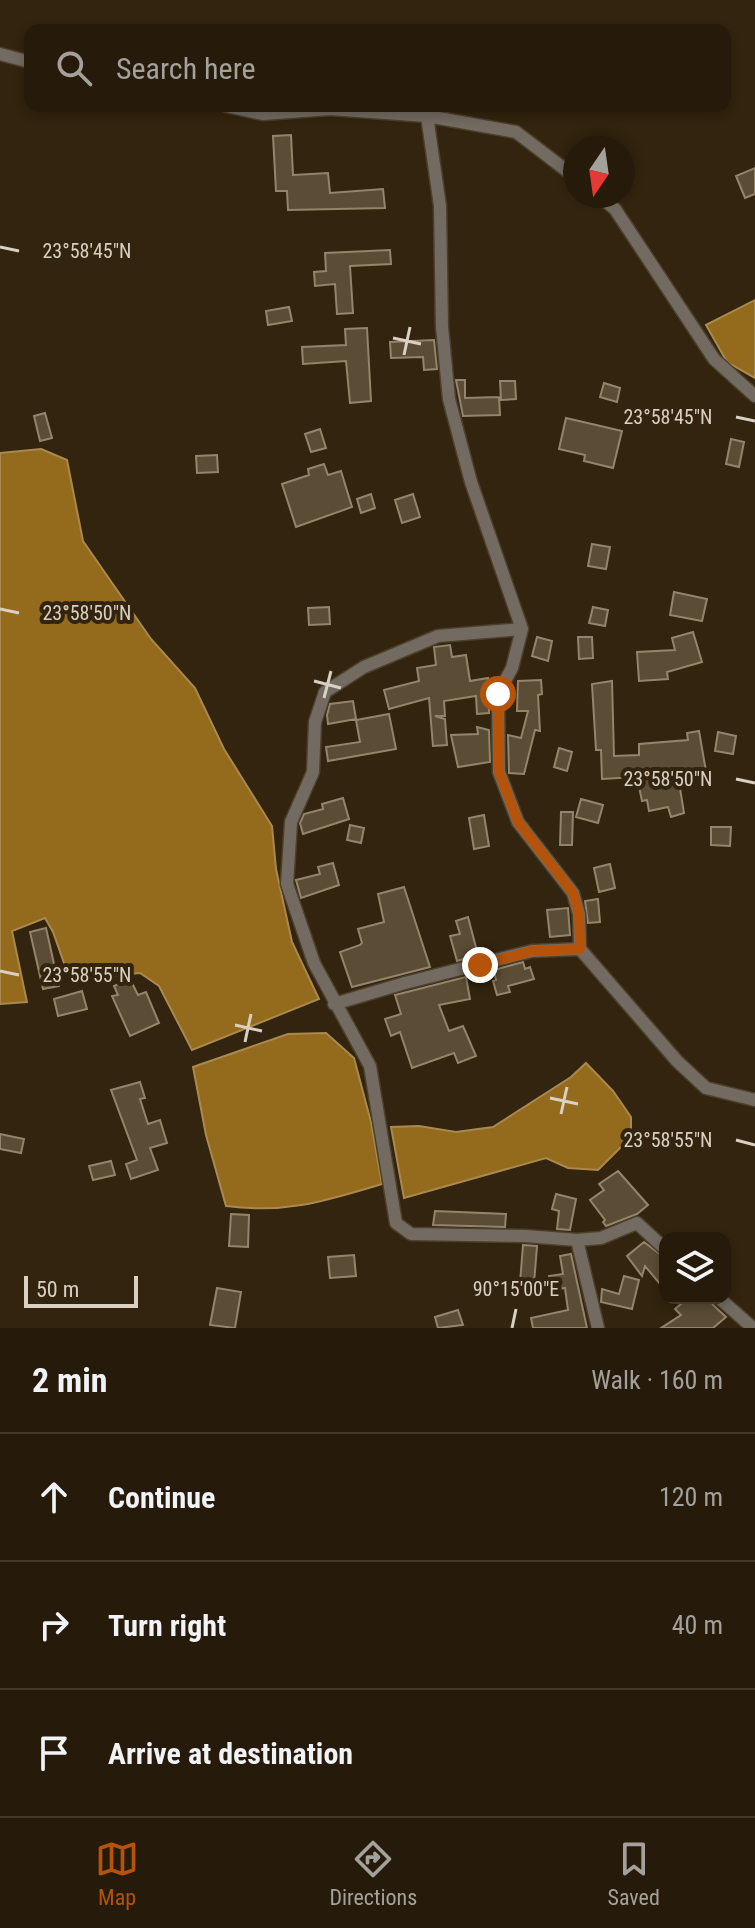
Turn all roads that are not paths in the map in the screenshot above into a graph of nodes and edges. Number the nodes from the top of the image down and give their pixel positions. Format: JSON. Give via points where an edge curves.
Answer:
{"nodes":[{"id":1,"x":0,"y":54,"type":"edge"},
{"id":2,"x":24,"y":60,"type":"edge"},
{"id":3,"x":254,"y":112,"type":"edge"},
{"id":4,"x":290,"y":112,"type":"edge"},
{"id":5,"x":372,"y":112,"type":"edge"},
{"id":6,"x":427,"y":116,"type":"junction"},
{"id":7,"x":563,"y":168,"type":"edge"},
{"id":8,"x":614,"y":208,"type":"edge"},
{"id":9,"x":755,"y":396,"type":"edge"},
{"id":10,"x":522,"y":629,"type":"junction"},
{"id":11,"x":580,"y":949,"type":"junction"},
{"id":12,"x":334,"y":1004,"type":"junction"},
{"id":13,"x":755,"y":1100,"type":"edge"},
{"id":14,"x":577,"y":1240,"type":"junction"},
{"id":15,"x":659,"y":1243,"type":"edge"},
{"id":16,"x":726,"y":1304,"type":"edge"},
{"id":17,"x":598,"y":1328,"type":"edge"},
{"id":18,"x":753,"y":1328,"type":"edge"}],
"edges":[{"from":1,"to":2,"type":"street"},
{"from":3,"to":4,"type":"street"},
{"from":5,"to":6,"type":"street"},
{"from":6,"to":7,"type":"street","via":[[516,132]]},
{"from":6,"to":10,"type":"street","via":[[440,206],[449,399],[471,482]]},
{"from":8,"to":9,"type":"street","via":[[714,359]]},
{"from":10,"to":11,"type":"street","via":[[512,668],[498,694],[499,772],[518,822],[573,893]]},
{"from":10,"to":12,"type":"street","via":[[438,636],[364,667],[325,692],[315,722],[313,772],[291,822],[287,884]]},
{"from":11,"to":12,"type":"street","via":[[532,951]]},
{"from":11,"to":13,"type":"street","via":[[706,1088]]},
{"from":12,"to":14,"type":"street","via":[[370,1066],[396,1223],[411,1234]]},
{"from":14,"to":15,"type":"street","via":[[601,1238],[637,1223]]},
{"from":14,"to":17,"type":"street"},
{"from":16,"to":18,"type":"street"}]}
